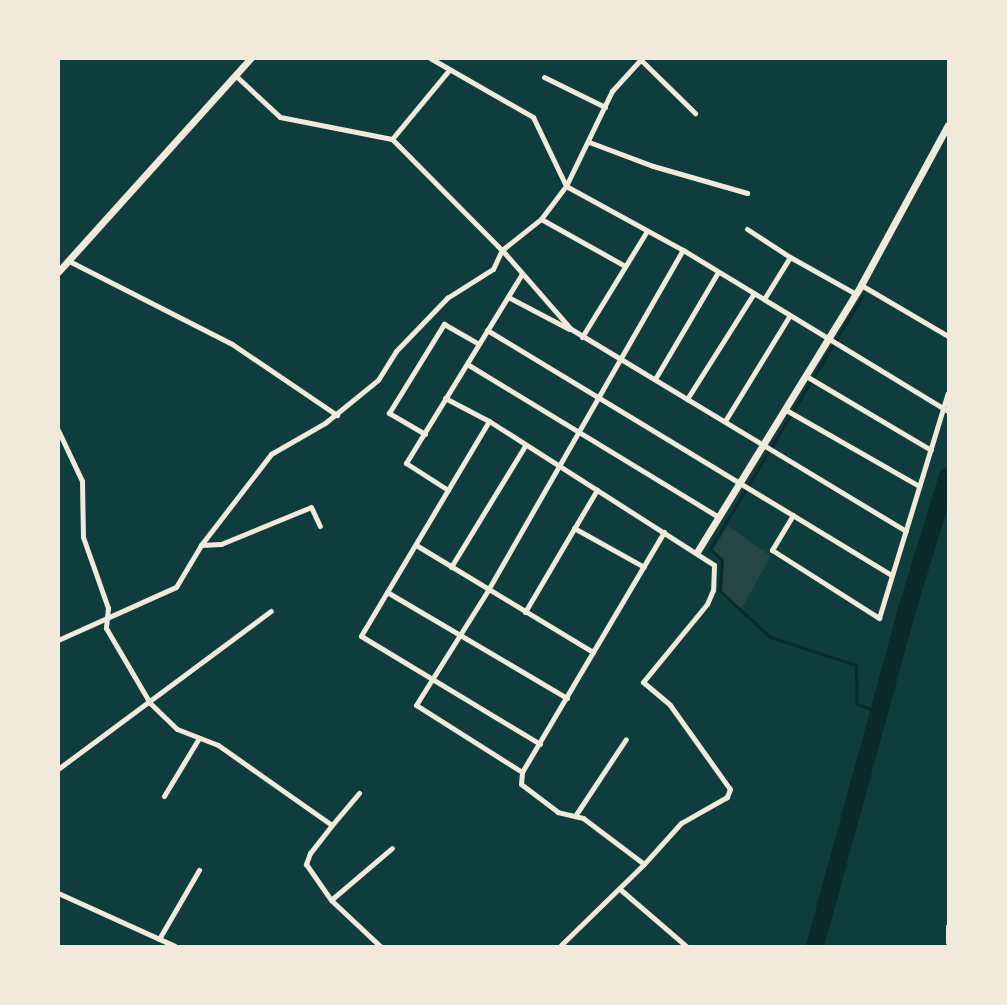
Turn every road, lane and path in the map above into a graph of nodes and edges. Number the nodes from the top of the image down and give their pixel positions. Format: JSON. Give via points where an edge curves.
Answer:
{"nodes":[{"id":1,"x":251,"y":58,"type":"edge"},
{"id":2,"x":430,"y":58,"type":"edge"},
{"id":3,"x":641,"y":59,"type":"edge"},
{"id":4,"x":449,"y":70,"type":"junction"},
{"id":5,"x":236,"y":76,"type":"junction"},
{"id":6,"x":544,"y":77,"type":"dead end"},
{"id":7,"x":605,"y":106,"type":"junction"},
{"id":8,"x":696,"y":112,"type":"dead end"},
{"id":9,"x":948,"y":125,"type":"edge"},
{"id":10,"x":392,"y":139,"type":"junction"},
{"id":11,"x":590,"y":142,"type":"junction"},
{"id":12,"x":566,"y":186,"type":"junction"},
{"id":13,"x":747,"y":193,"type":"dead end"},
{"id":14,"x":542,"y":219,"type":"junction"},
{"id":15,"x":747,"y":229,"type":"dead end"},
{"id":16,"x":647,"y":231,"type":"junction"},
{"id":17,"x":502,"y":250,"type":"junction"},
{"id":18,"x":683,"y":250,"type":"junction"},
{"id":19,"x":790,"y":257,"type":"junction"},
{"id":20,"x":69,"y":261,"type":"junction"},
{"id":21,"x":625,"y":266,"type":"junction"},
{"id":22,"x":58,"y":272,"type":"edge"},
{"id":23,"x":718,"y":272,"type":"junction"},
{"id":24,"x":522,"y":274,"type":"junction"},
{"id":25,"x":861,"y":285,"type":"junction"},
{"id":26,"x":754,"y":293,"type":"junction"},
{"id":27,"x":856,"y":294,"type":"junction"},
{"id":28,"x":508,"y":297,"type":"junction"},
{"id":29,"x":764,"y":299,"type":"junction"},
{"id":30,"x":790,"y":315,"type":"junction"},
{"id":31,"x":571,"y":329,"type":"junction"},
{"id":32,"x":487,"y":330,"type":"junction"},
{"id":33,"x":948,"y":336,"type":"edge"},
{"id":34,"x":582,"y":337,"type":"junction"},
{"id":35,"x":829,"y":339,"type":"junction"},
{"id":36,"x":479,"y":344,"type":"junction"},
{"id":37,"x":621,"y":358,"type":"junction"},
{"id":38,"x":467,"y":364,"type":"junction"},
{"id":39,"x":806,"y":376,"type":"junction"},
{"id":40,"x":655,"y":379,"type":"junction"},
{"id":41,"x":948,"y":393,"type":"edge"},
{"id":42,"x":599,"y":396,"type":"junction"},
{"id":43,"x":445,"y":398,"type":"junction"},
{"id":44,"x":687,"y":399,"type":"junction"},
{"id":45,"x":786,"y":410,"type":"junction"},
{"id":46,"x":946,"y":411,"type":"edge"},
{"id":47,"x":336,"y":415,"type":"junction"},
{"id":48,"x":725,"y":421,"type":"junction"},
{"id":49,"x":489,"y":422,"type":"junction"},
{"id":50,"x":58,"y":430,"type":"edge"},
{"id":51,"x":580,"y":431,"type":"junction"},
{"id":52,"x":425,"y":434,"type":"junction"},
{"id":53,"x":764,"y":445,"type":"junction"},
{"id":54,"x":525,"y":446,"type":"junction"},
{"id":55,"x":931,"y":450,"type":"junction"},
{"id":56,"x":560,"y":466,"type":"junction"},
{"id":57,"x":740,"y":483,"type":"junction"},
{"id":58,"x":920,"y":486,"type":"junction"},
{"id":59,"x":448,"y":490,"type":"junction"},
{"id":60,"x":597,"y":490,"type":"junction"},
{"id":61,"x":793,"y":515,"type":"junction"},
{"id":62,"x":719,"y":517,"type":"junction"},
{"id":63,"x":320,"y":526,"type":"dead end"},
{"id":64,"x":574,"y":528,"type":"junction"},
{"id":65,"x":906,"y":531,"type":"junction"},
{"id":66,"x":664,"y":532,"type":"junction"},
{"id":67,"x":201,"y":545,"type":"junction"},
{"id":68,"x":416,"y":545,"type":"junction"},
{"id":69,"x":698,"y":552,"type":"junction"},
{"id":70,"x":451,"y":567,"type":"junction"},
{"id":71,"x":644,"y":567,"type":"junction"},
{"id":72,"x":892,"y":575,"type":"junction"},
{"id":73,"x":488,"y":590,"type":"junction"},
{"id":74,"x":387,"y":592,"type":"junction"},
{"id":75,"x":271,"y":611,"type":"dead end"},
{"id":76,"x":525,"y":612,"type":"junction"},
{"id":77,"x":107,"y":618,"type":"junction"},
{"id":78,"x":461,"y":634,"type":"junction"},
{"id":79,"x":58,"y":640,"type":"edge"},
{"id":80,"x":593,"y":652,"type":"junction"},
{"id":81,"x":432,"y":680,"type":"junction"},
{"id":82,"x":567,"y":698,"type":"junction"},
{"id":83,"x":150,"y":703,"type":"junction"},
{"id":84,"x":200,"y":738,"type":"junction"},
{"id":85,"x":626,"y":739,"type":"dead end"},
{"id":86,"x":540,"y":744,"type":"junction"},
{"id":87,"x":58,"y":769,"type":"edge"},
{"id":88,"x":522,"y":772,"type":"junction"},
{"id":89,"x":358,"y":793,"type":"dead end"},
{"id":90,"x":164,"y":796,"type":"dead end"},
{"id":91,"x":575,"y":816,"type":"junction"},
{"id":92,"x":332,"y":825,"type":"junction"},
{"id":93,"x":392,"y":848,"type":"dead end"},
{"id":94,"x":644,"y":864,"type":"junction"},
{"id":95,"x":200,"y":870,"type":"dead end"},
{"id":96,"x":621,"y":890,"type":"junction"},
{"id":97,"x":58,"y":893,"type":"edge"},
{"id":98,"x":331,"y":900,"type":"junction"},
{"id":99,"x":948,"y":926,"type":"edge"},
{"id":100,"x":159,"y":939,"type":"junction"},
{"id":101,"x":948,"y":942,"type":"edge"},
{"id":102,"x":165,"y":944,"type":"edge"},
{"id":103,"x":175,"y":946,"type":"edge"},
{"id":104,"x":380,"y":946,"type":"edge"},
{"id":105,"x":560,"y":946,"type":"edge"},
{"id":106,"x":686,"y":946,"type":"edge"}],
"edges":[{"from":1,"to":5,"type":"street"},
{"from":2,"to":4,"type":"street"},
{"from":3,"to":7,"type":"street","via":[[612,91]]},
{"from":3,"to":8,"type":"street"},
{"from":4,"to":10,"type":"street"},
{"from":4,"to":12,"type":"street","via":[[533,117]]},
{"from":5,"to":10,"type":"street","via":[[280,117]]},
{"from":5,"to":20,"type":"street"},
{"from":6,"to":7,"type":"street"},
{"from":7,"to":11,"type":"street"},
{"from":9,"to":25,"type":"street"},
{"from":10,"to":17,"type":"street"},
{"from":11,"to":12,"type":"street"},
{"from":11,"to":13,"type":"street","via":[[653,166]]},
{"from":12,"to":14,"type":"street"},
{"from":12,"to":16,"type":"street"},
{"from":14,"to":17,"type":"street"},
{"from":14,"to":21,"type":"street"},
{"from":15,"to":19,"type":"street"},
{"from":16,"to":18,"type":"street"},
{"from":16,"to":21,"type":"street"},
{"from":17,"to":24,"type":"street"},
{"from":17,"to":47,"type":"street","via":[[493,269],[447,298],[396,351],[378,380]]},
{"from":18,"to":23,"type":"street"},
{"from":18,"to":37,"type":"street"},
{"from":19,"to":27,"type":"street"},
{"from":19,"to":29,"type":"street"},
{"from":20,"to":22,"type":"street"},
{"from":20,"to":47,"type":"street","via":[[232,344]]},
{"from":21,"to":34,"type":"street"},
{"from":23,"to":26,"type":"street"},
{"from":23,"to":40,"type":"street"},
{"from":24,"to":28,"type":"street"},
{"from":24,"to":31,"type":"street"},
{"from":25,"to":27,"type":"street"},
{"from":25,"to":33,"type":"street"},
{"from":26,"to":29,"type":"street"},
{"from":26,"to":44,"type":"street"},
{"from":27,"to":35,"type":"street"},
{"from":28,"to":31,"type":"street"},
{"from":28,"to":32,"type":"street"},
{"from":29,"to":30,"type":"street"},
{"from":30,"to":35,"type":"street"},
{"from":30,"to":48,"type":"street"},
{"from":31,"to":34,"type":"street"},
{"from":32,"to":36,"type":"street"},
{"from":32,"to":42,"type":"street"},
{"from":34,"to":37,"type":"street"},
{"from":35,"to":39,"type":"street"},
{"from":35,"to":46,"type":"street"},
{"from":36,"to":38,"type":"street"},
{"from":36,"to":52,"type":"street","via":[[444,324],[389,413]]},
{"from":37,"to":40,"type":"street"},
{"from":37,"to":42,"type":"street"},
{"from":38,"to":43,"type":"street"},
{"from":38,"to":51,"type":"street"},
{"from":39,"to":45,"type":"street"},
{"from":39,"to":55,"type":"street"},
{"from":40,"to":44,"type":"street"},
{"from":41,"to":46,"type":"street"},
{"from":42,"to":51,"type":"street"},
{"from":42,"to":57,"type":"street"},
{"from":43,"to":49,"type":"street"},
{"from":43,"to":52,"type":"street"},
{"from":44,"to":48,"type":"street"},
{"from":45,"to":53,"type":"street"},
{"from":45,"to":58,"type":"street"},
{"from":46,"to":55,"type":"street"},
{"from":47,"to":67,"type":"street","via":[[272,454]]},
{"from":48,"to":53,"type":"street"},
{"from":49,"to":54,"type":"street"},
{"from":49,"to":59,"type":"street"},
{"from":50,"to":77,"type":"street","via":[[82,481],[83,537],[108,608]]},
{"from":51,"to":56,"type":"street"},
{"from":51,"to":62,"type":"street"},
{"from":52,"to":59,"type":"street","via":[[406,463]]},
{"from":53,"to":57,"type":"street"},
{"from":53,"to":65,"type":"street"},
{"from":54,"to":56,"type":"street"},
{"from":54,"to":70,"type":"street"},
{"from":55,"to":58,"type":"street"},
{"from":56,"to":60,"type":"street"},
{"from":56,"to":73,"type":"street"},
{"from":57,"to":61,"type":"street"},
{"from":57,"to":62,"type":"street"},
{"from":58,"to":65,"type":"street"},
{"from":59,"to":68,"type":"street"},
{"from":60,"to":64,"type":"street"},
{"from":60,"to":66,"type":"street"},
{"from":61,"to":72,"type":"street"},
{"from":61,"to":72,"type":"street","via":[[772,550],[879,618]]},
{"from":62,"to":69,"type":"street"},
{"from":63,"to":67,"type":"street","via":[[311,507],[221,544]]},
{"from":64,"to":71,"type":"street"},
{"from":64,"to":76,"type":"street"},
{"from":65,"to":72,"type":"street"},
{"from":66,"to":69,"type":"street"},
{"from":66,"to":71,"type":"street"},
{"from":67,"to":77,"type":"street","via":[[176,587]]},
{"from":68,"to":70,"type":"street"},
{"from":68,"to":74,"type":"street"},
{"from":69,"to":94,"type":"street","via":[[714,565],[713,590],[684,636],[643,682],[670,705],[730,789],[727,797],[681,823]]},
{"from":70,"to":73,"type":"street"},
{"from":71,"to":80,"type":"street"},
{"from":73,"to":76,"type":"street"},
{"from":73,"to":78,"type":"street"},
{"from":74,"to":78,"type":"street"},
{"from":74,"to":81,"type":"street","via":[[362,636]]},
{"from":75,"to":83,"type":"street"},
{"from":76,"to":80,"type":"street"},
{"from":77,"to":79,"type":"street"},
{"from":77,"to":83,"type":"street","via":[[106,628]]},
{"from":78,"to":81,"type":"street"},
{"from":78,"to":82,"type":"street"},
{"from":80,"to":82,"type":"street"},
{"from":81,"to":86,"type":"street"},
{"from":81,"to":88,"type":"street","via":[[416,705]]},
{"from":82,"to":86,"type":"street"},
{"from":83,"to":84,"type":"street","via":[[177,729]]},
{"from":83,"to":87,"type":"street"},
{"from":84,"to":90,"type":"street"},
{"from":84,"to":92,"type":"street","via":[[218,745]]},
{"from":85,"to":91,"type":"street"},
{"from":86,"to":88,"type":"street"},
{"from":88,"to":91,"type":"street","via":[[521,784],[558,812]]},
{"from":89,"to":92,"type":"street"},
{"from":91,"to":94,"type":"street"},
{"from":92,"to":98,"type":"street","via":[[306,864]]},
{"from":93,"to":98,"type":"street"},
{"from":94,"to":96,"type":"street"},
{"from":95,"to":100,"type":"street"},
{"from":96,"to":105,"type":"street"},
{"from":96,"to":106,"type":"street"},
{"from":97,"to":100,"type":"street"},
{"from":98,"to":104,"type":"street"},
{"from":99,"to":101,"type":"street"},
{"from":100,"to":102,"type":"street"},
{"from":102,"to":103,"type":"street"}]}
